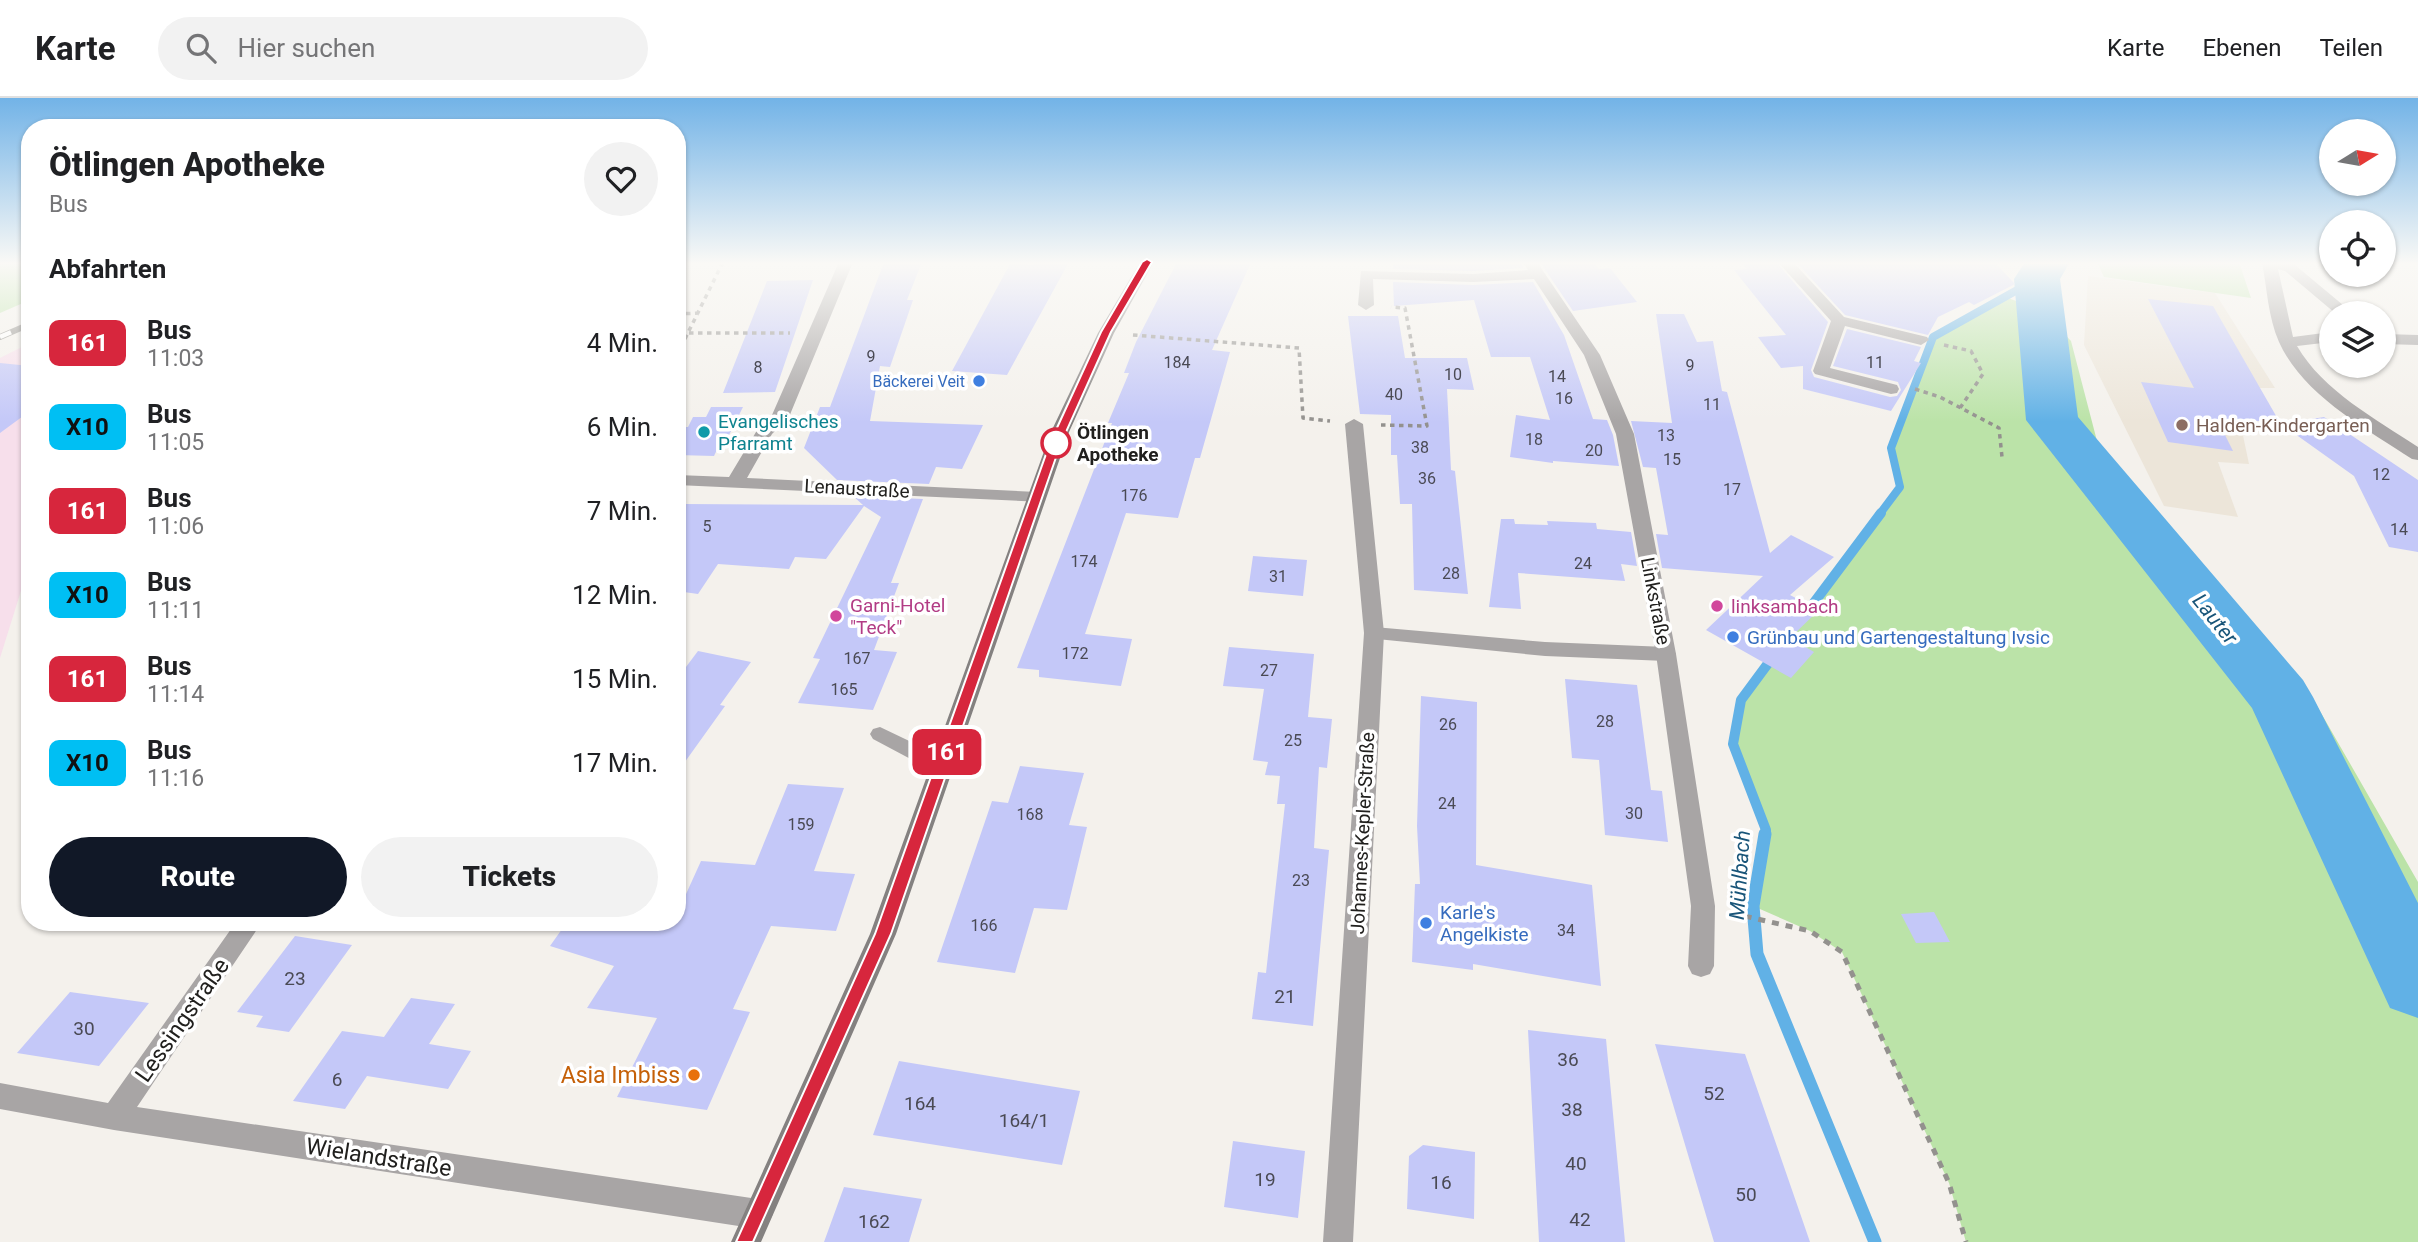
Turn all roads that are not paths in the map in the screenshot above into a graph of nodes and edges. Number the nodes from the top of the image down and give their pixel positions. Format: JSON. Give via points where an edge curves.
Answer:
{"nodes":[{"id":1,"x":823,"y":315,"type":"edge"},
{"id":2,"x":1116,"y":315,"type":"edge"},
{"id":3,"x":1565,"y":315,"type":"edge"},
{"id":4,"x":1835,"y":315,"type":"edge"},
{"id":5,"x":2282,"y":315,"type":"edge"},
{"id":6,"x":1839,"y":320,"type":"junction"},
{"id":7,"x":2319,"y":338,"type":"edge"},
{"id":8,"x":2396,"y":339,"type":"edge"},
{"id":9,"x":2418,"y":340,"type":"edge"},
{"id":10,"x":1929,"y":342,"type":"road end"},
{"id":11,"x":2287,"y":342,"type":"junction"},
{"id":12,"x":1891,"y":389,"type":"dead end"},
{"id":13,"x":1354,"y":424,"type":"road end"},
{"id":14,"x":2418,"y":454,"type":"edge"},
{"id":15,"x":686,"y":480,"type":"edge"},
{"id":16,"x":736,"y":481,"type":"junction"},
{"id":17,"x":1037,"y":498,"type":"junction"},
{"id":18,"x":1374,"y":633,"type":"junction"},
{"id":19,"x":1666,"y":654,"type":"junction"},
{"id":20,"x":880,"y":734,"type":"dead end"},
{"id":21,"x":942,"y":766,"type":"junction"},
{"id":22,"x":244,"y":931,"type":"edge"},
{"id":23,"x":1701,"y":966,"type":"dead end"},
{"id":24,"x":0,"y":1096,"type":"edge"},
{"id":25,"x":114,"y":1117,"type":"junction"},
{"id":26,"x":758,"y":1214,"type":"junction"},
{"id":27,"x":746,"y":1242,"type":"edge"},
{"id":28,"x":1338,"y":1242,"type":"edge"}],
"edges":[{"from":1,"to":16,"type":"street","via":[[780,417],[765,431]]},
{"from":2,"to":17,"type":"main road","via":[[1056,443]]},
{"from":3,"to":19,"type":"street","name":"Linkstraße","via":[[1592,355],[1625,434]]},
{"from":4,"to":6,"type":"street"},
{"from":5,"to":11,"type":"street"},
{"from":6,"to":10,"type":"street"},
{"from":6,"to":12,"type":"street","via":[[1821,371]]},
{"from":7,"to":11,"type":"street"},
{"from":8,"to":9,"type":"street"},
{"from":11,"to":14,"type":"street","via":[[2308,373]]},
{"from":13,"to":18,"type":"street","name":"Johannes-Kepler-Straße"},
{"from":15,"to":16,"type":"street","name":"Lenaustraße"},
{"from":16,"to":17,"type":"street","name":"Lenaustraße"},
{"from":17,"to":21,"type":"main road"},
{"from":18,"to":19,"type":"lane","via":[[1545,649]]},
{"from":18,"to":28,"type":"street","name":"Johannes-Kepler-Straße"},
{"from":19,"to":23,"type":"street","name":"Linkstraße","via":[[1703,906]]},
{"from":20,"to":21,"type":"lane"},
{"from":21,"to":26,"type":"main road","via":[[883,934]]},
{"from":22,"to":25,"type":"street","name":"Lessingstraße"},
{"from":24,"to":25,"type":"street","name":"Wielandstraße"},
{"from":25,"to":26,"type":"street","name":"Wielandstraße"},
{"from":26,"to":27,"type":"main road"}]}
